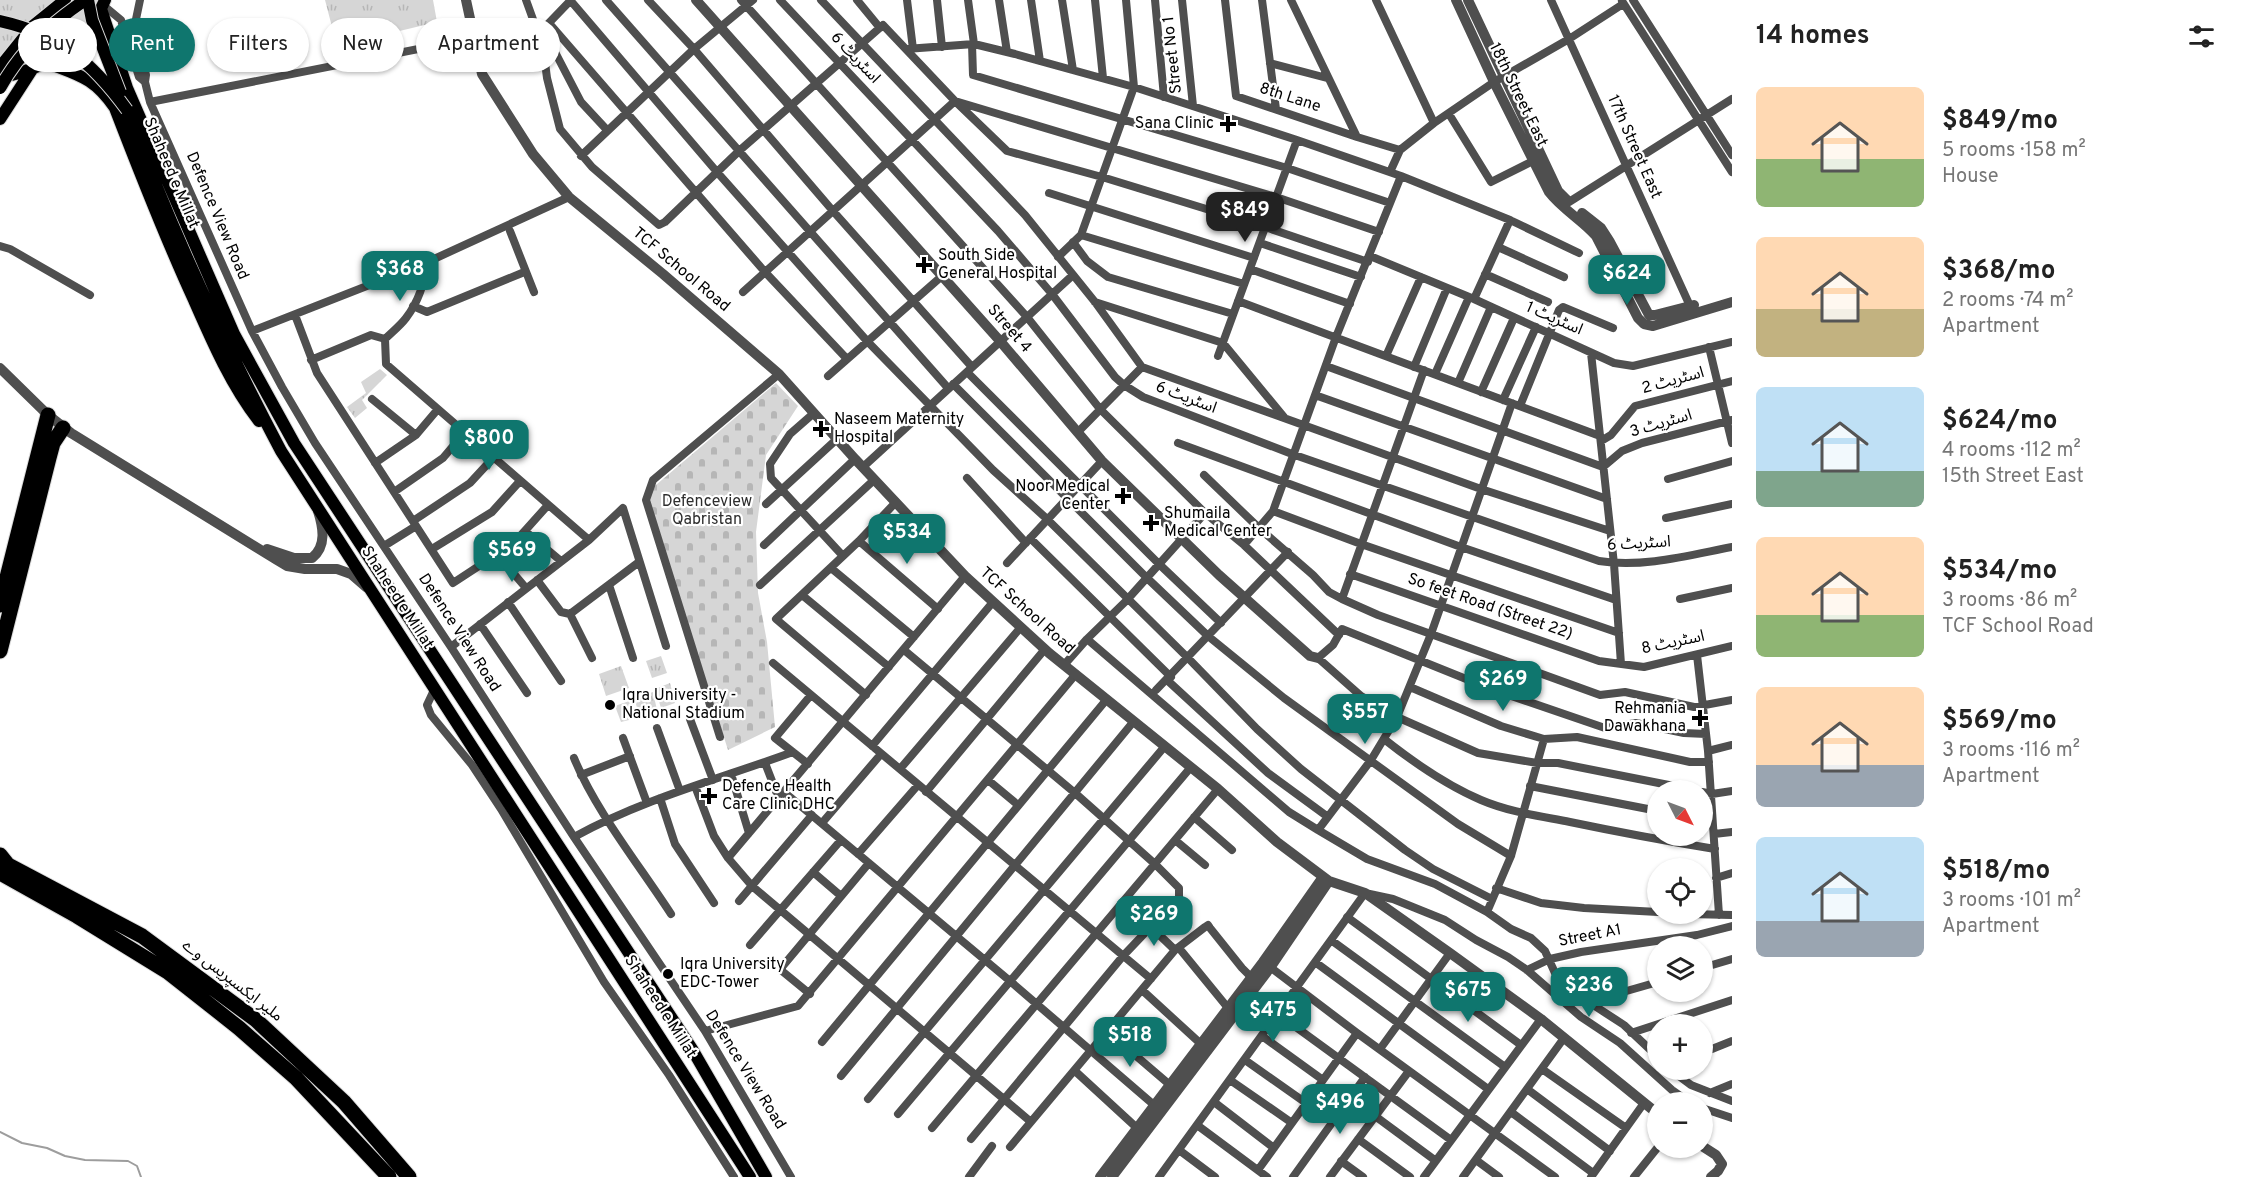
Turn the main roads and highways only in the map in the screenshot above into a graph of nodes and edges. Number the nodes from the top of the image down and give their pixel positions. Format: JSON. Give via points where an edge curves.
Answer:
{"nodes":[{"id":1,"x":65,"y":0,"type":"edge"},
{"id":2,"x":87,"y":0,"type":"edge"},
{"id":3,"x":105,"y":3,"type":"edge"},
{"id":4,"x":95,"y":18,"type":"edge"},
{"id":5,"x":0,"y":21,"type":"edge"},
{"id":6,"x":0,"y":67,"type":"edge"},
{"id":7,"x":18,"y":71,"type":"edge"},
{"id":8,"x":34,"y":72,"type":"edge"},
{"id":9,"x":64,"y":72,"type":"edge"},
{"id":10,"x":0,"y":77,"type":"edge"},
{"id":11,"x":0,"y":88,"type":"edge"},
{"id":12,"x":127,"y":110,"type":"junction"},
{"id":13,"x":0,"y":119,"type":"edge"},
{"id":14,"x":48,"y":415,"type":"road end"},
{"id":15,"x":63,"y":428,"type":"road end"},
{"id":16,"x":281,"y":451,"type":"junction"},
{"id":17,"x":0,"y":605,"type":"edge"},
{"id":18,"x":0,"y":651,"type":"edge"},
{"id":19,"x":0,"y":855,"type":"edge"},
{"id":20,"x":0,"y":873,"type":"edge"},
{"id":21,"x":389,"y":1177,"type":"edge"},
{"id":22,"x":409,"y":1177,"type":"edge"},
{"id":23,"x":750,"y":1177,"type":"edge"},
{"id":24,"x":766,"y":1177,"type":"edge"}],
"edges":[{"from":1,"to":6,"type":"main road","via":[[33,26]]},
{"from":2,"to":11,"type":"main road","bridge":true,"via":[[39,35]]},
{"from":2,"to":12,"type":"main road","name":"Shaheed e Millat","bridge":true},
{"from":3,"to":4,"type":"main road"},
{"from":3,"to":24,"type":"main road","name":"Shaheed e Millat","via":[[127,88],[234,334],[277,414],[692,1049]]},
{"from":5,"to":12,"type":"main road","bridge":true,"via":[[60,42],[107,83]]},
{"from":7,"to":10,"type":"main road"},
{"from":8,"to":13,"type":"main road"},
{"from":9,"to":16,"type":"main road","via":[[89,79],[103,90],[115,108],[213,343],[247,405]]},
{"from":12,"to":16,"type":"main road","name":"Shaheed e Millat","via":[[224,340]]},
{"from":14,"to":17,"type":"highway"},
{"from":15,"to":18,"type":"highway","via":[[49,458]]},
{"from":16,"to":23,"type":"main road","name":"Shaheed e Millat"},
{"from":19,"to":22,"type":"highway","name":"ملیر ایکسپریس وے","via":[[8,865],[142,936],[256,1020],[344,1102]]},
{"from":20,"to":21,"type":"highway","name":"ملیر ایکسپریس وے","via":[[168,972],[296,1078]]}]}
